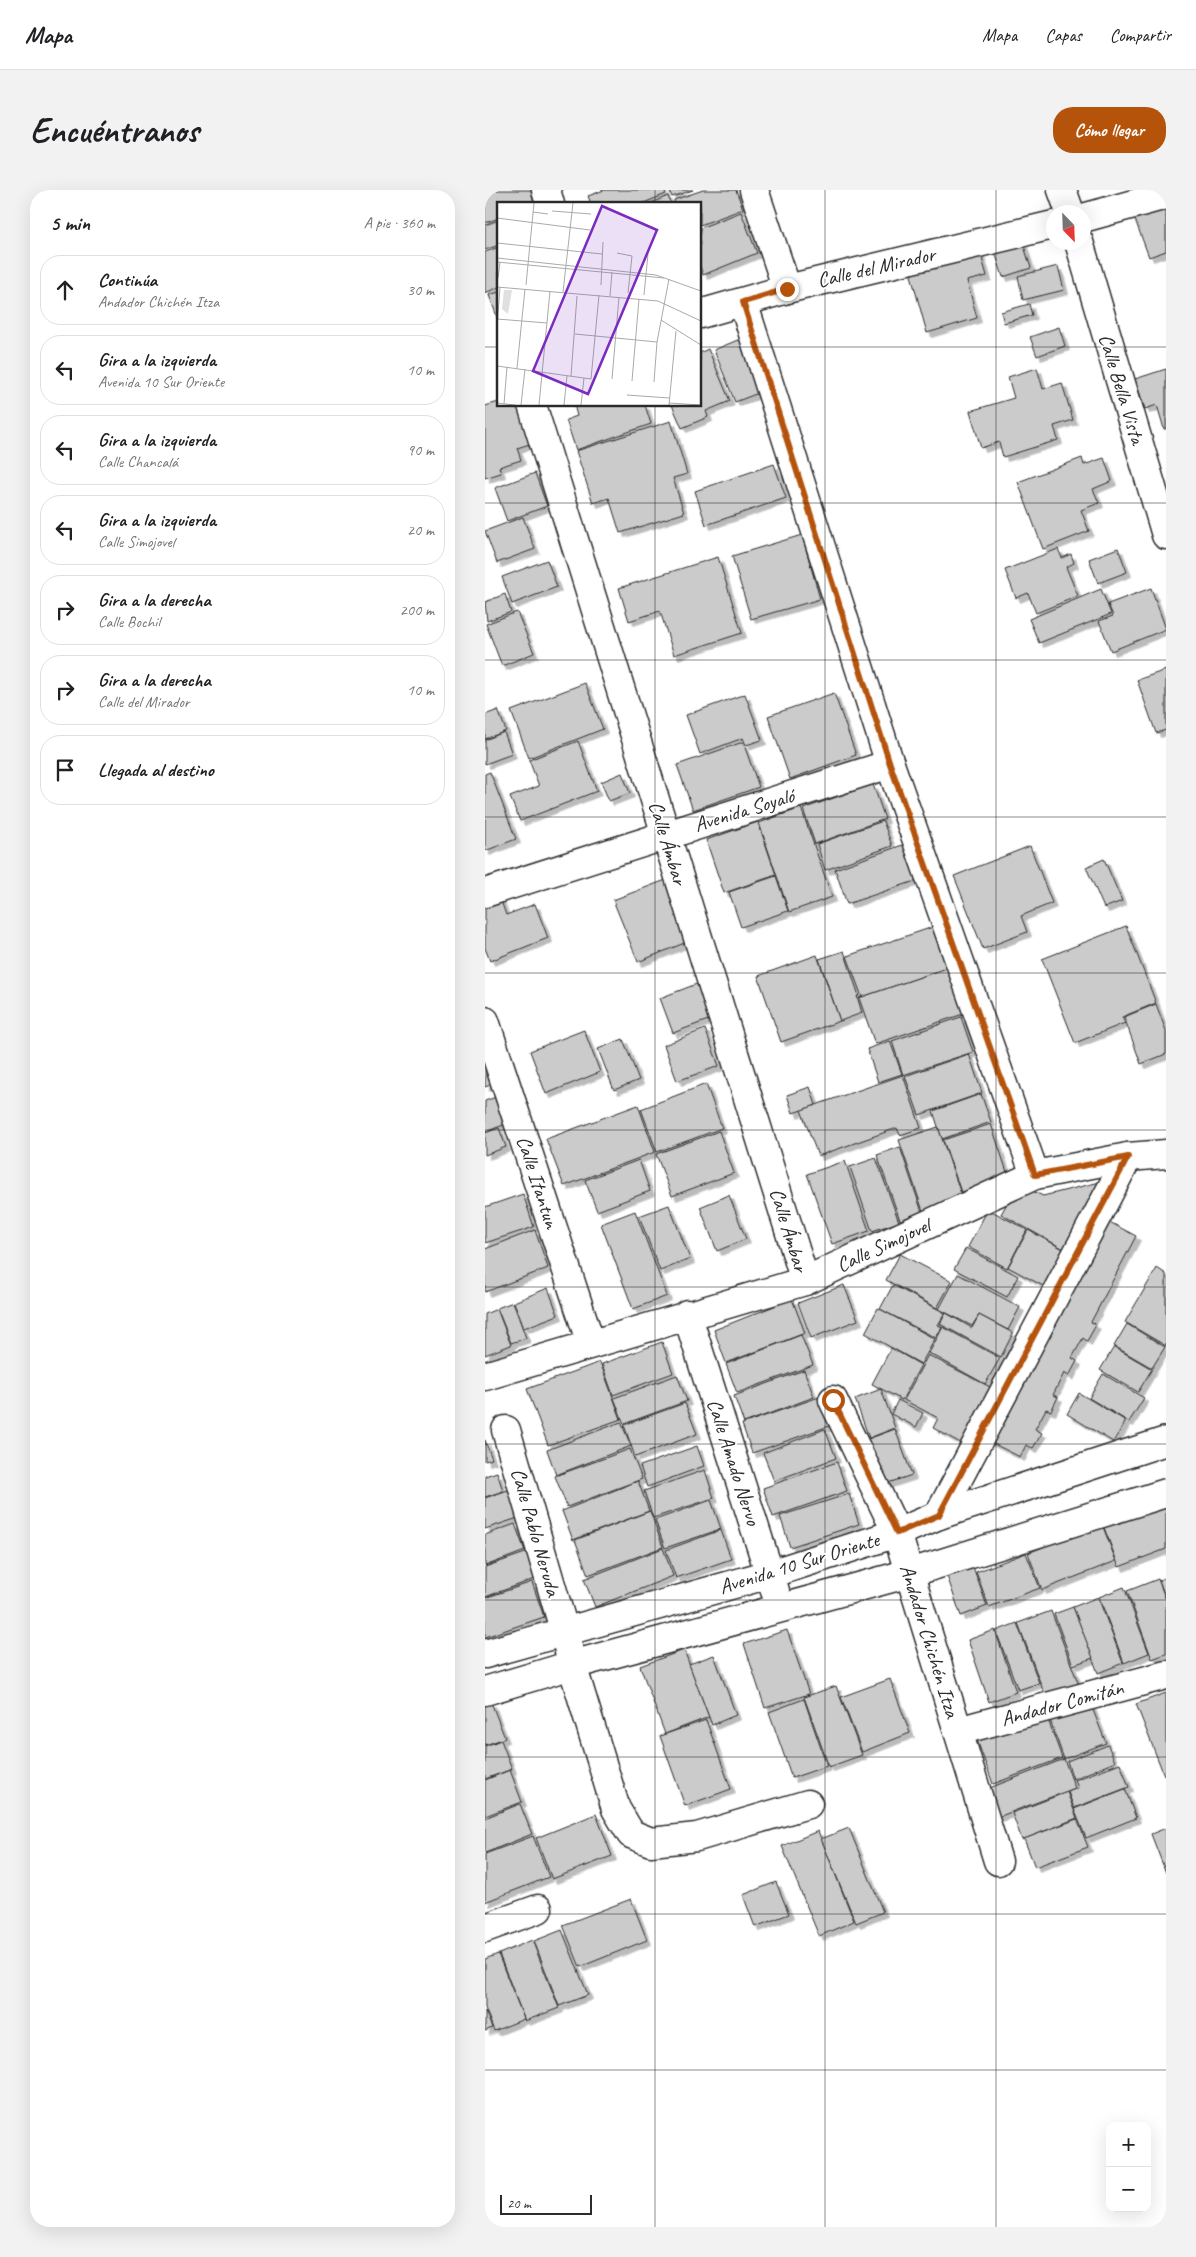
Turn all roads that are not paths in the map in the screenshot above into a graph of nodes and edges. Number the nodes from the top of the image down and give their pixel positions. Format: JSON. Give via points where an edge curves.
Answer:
{"nodes":[{"id":1,"x":754,"y":190,"type":"edge"},
{"id":2,"x":1062,"y":190,"type":"edge"},
{"id":3,"x":1166,"y":195,"type":"edge"},
{"id":4,"x":1067,"y":205,"type":"edge"},
{"id":5,"x":1091,"y":216,"type":"edge"},
{"id":6,"x":1046,"y":227,"type":"edge"},
{"id":7,"x":1081,"y":250,"type":"edge"},
{"id":8,"x":787,"y":289,"type":"junction"},
{"id":9,"x":743,"y":302,"type":"junction"},
{"id":10,"x":701,"y":314,"type":"edge"},
{"id":11,"x":532,"y":406,"type":"edge"},
{"id":12,"x":1166,"y":535,"type":"edge"},
{"id":13,"x":890,"y":764,"type":"junction"},
{"id":14,"x":665,"y":834,"type":"junction"},
{"id":15,"x":485,"y":893,"type":"edge"},
{"id":16,"x":485,"y":1021,"type":"edge"},
{"id":17,"x":1166,"y":1154,"type":"edge"},
{"id":18,"x":1128,"y":1157,"type":"junction"},
{"id":19,"x":1035,"y":1175,"type":"junction"},
{"id":20,"x":805,"y":1281,"type":"junction"},
{"id":21,"x":687,"y":1314,"type":"junction"},
{"id":22,"x":591,"y":1344,"type":"junction"},
{"id":23,"x":485,"y":1376,"type":"edge"},
{"id":24,"x":833,"y":1400,"type":"dead end"},
{"id":25,"x":506,"y":1430,"type":"dead end"},
{"id":26,"x":1166,"y":1441,"type":"edge"},
{"id":27,"x":1166,"y":1492,"type":"edge"},
{"id":28,"x":939,"y":1515,"type":"junction"},
{"id":29,"x":897,"y":1533,"type":"junction"},
{"id":30,"x":910,"y":1573,"type":"junction"},
{"id":31,"x":770,"y":1574,"type":"junction"},
{"id":32,"x":781,"y":1609,"type":"junction"},
{"id":33,"x":565,"y":1633,"type":"junction"},
{"id":34,"x":485,"y":1654,"type":"edge"},
{"id":35,"x":572,"y":1665,"type":"junction"},
{"id":36,"x":1166,"y":1675,"type":"edge"},
{"id":37,"x":485,"y":1691,"type":"edge"},
{"id":38,"x":958,"y":1731,"type":"junction"},
{"id":39,"x":808,"y":1804,"type":"dead end"},
{"id":40,"x":998,"y":1861,"type":"dead end"},
{"id":41,"x":538,"y":1909,"type":"dead end"},
{"id":42,"x":485,"y":1928,"type":"edge"}],
"edges":[{"from":1,"to":8,"type":"street"},
{"from":2,"to":4,"type":"street"},
{"from":3,"to":5,"type":"street"},
{"from":6,"to":8,"type":"street","name":"Calle del Mirador"},
{"from":7,"to":12,"type":"street","name":"Calle Bella Vista"},
{"from":8,"to":9,"type":"street","name":"Calle del Mirador"},
{"from":9,"to":10,"type":"street","name":"Calle del Mirador"},
{"from":9,"to":13,"type":"street"},
{"from":11,"to":14,"type":"street","name":"Calle Ámbar"},
{"from":13,"to":14,"type":"street","name":"Avenida Soyaló"},
{"from":13,"to":19,"type":"street"},
{"from":14,"to":15,"type":"street","name":"Avenida Soyaló"},
{"from":14,"to":20,"type":"street","name":"Calle Ámbar"},
{"from":16,"to":22,"type":"street","name":"Calle Itantun"},
{"from":17,"to":18,"type":"street","name":"Calle Simojovel"},
{"from":18,"to":19,"type":"street","name":"Calle Simojovel"},
{"from":18,"to":28,"type":"street"},
{"from":19,"to":20,"type":"street","name":"Calle Simojovel"},
{"from":20,"to":21,"type":"street","name":"Calle Simojovel"},
{"from":21,"to":22,"type":"street","name":"Calle Simojovel"},
{"from":21,"to":31,"type":"street","name":"Calle Amado Nervo"},
{"from":22,"to":23,"type":"street","name":"Calle Simojovel"},
{"from":24,"to":29,"type":"street","name":"Andador Chichén Itza"},
{"from":25,"to":33,"type":"street","name":"Calle Pablo Neruda"},
{"from":26,"to":28,"type":"street","name":"Avenida 10 Sur Oriente"},
{"from":27,"to":30,"type":"street","name":"Avenida 10 Sur Oriente"},
{"from":28,"to":29,"type":"street","name":"Avenida 10 Sur Oriente"},
{"from":29,"to":30,"type":"street","name":"Andador Chichén Itza"},
{"from":29,"to":31,"type":"street","name":"Avenida 10 Sur Oriente"},
{"from":30,"to":32,"type":"street","name":"Avenida 10 Sur Oriente"},
{"from":30,"to":38,"type":"street","name":"Andador Chichén Itza"},
{"from":31,"to":32,"type":"street","name":"Calle Amado Nervo"},
{"from":31,"to":33,"type":"street","name":"Avenida 10 Sur Oriente"},
{"from":32,"to":35,"type":"street","name":"Avenida 10 Sur Oriente"},
{"from":33,"to":34,"type":"street","name":"Avenida 10 Sur Oriente"},
{"from":33,"to":35,"type":"street","name":"Calle Pablo Neruda"},
{"from":35,"to":37,"type":"street","name":"Avenida 10 Sur Oriente"},
{"from":35,"to":39,"type":"street","name":"Calle Pablo Neruda","via":[[616,1809],[631,1834],[651,1842],[697,1837]]},
{"from":36,"to":38,"type":"street","name":"Andador Comitán"},
{"from":38,"to":40,"type":"street","name":"Andador Chichén Itza"},
{"from":41,"to":42,"type":"street"}]}
